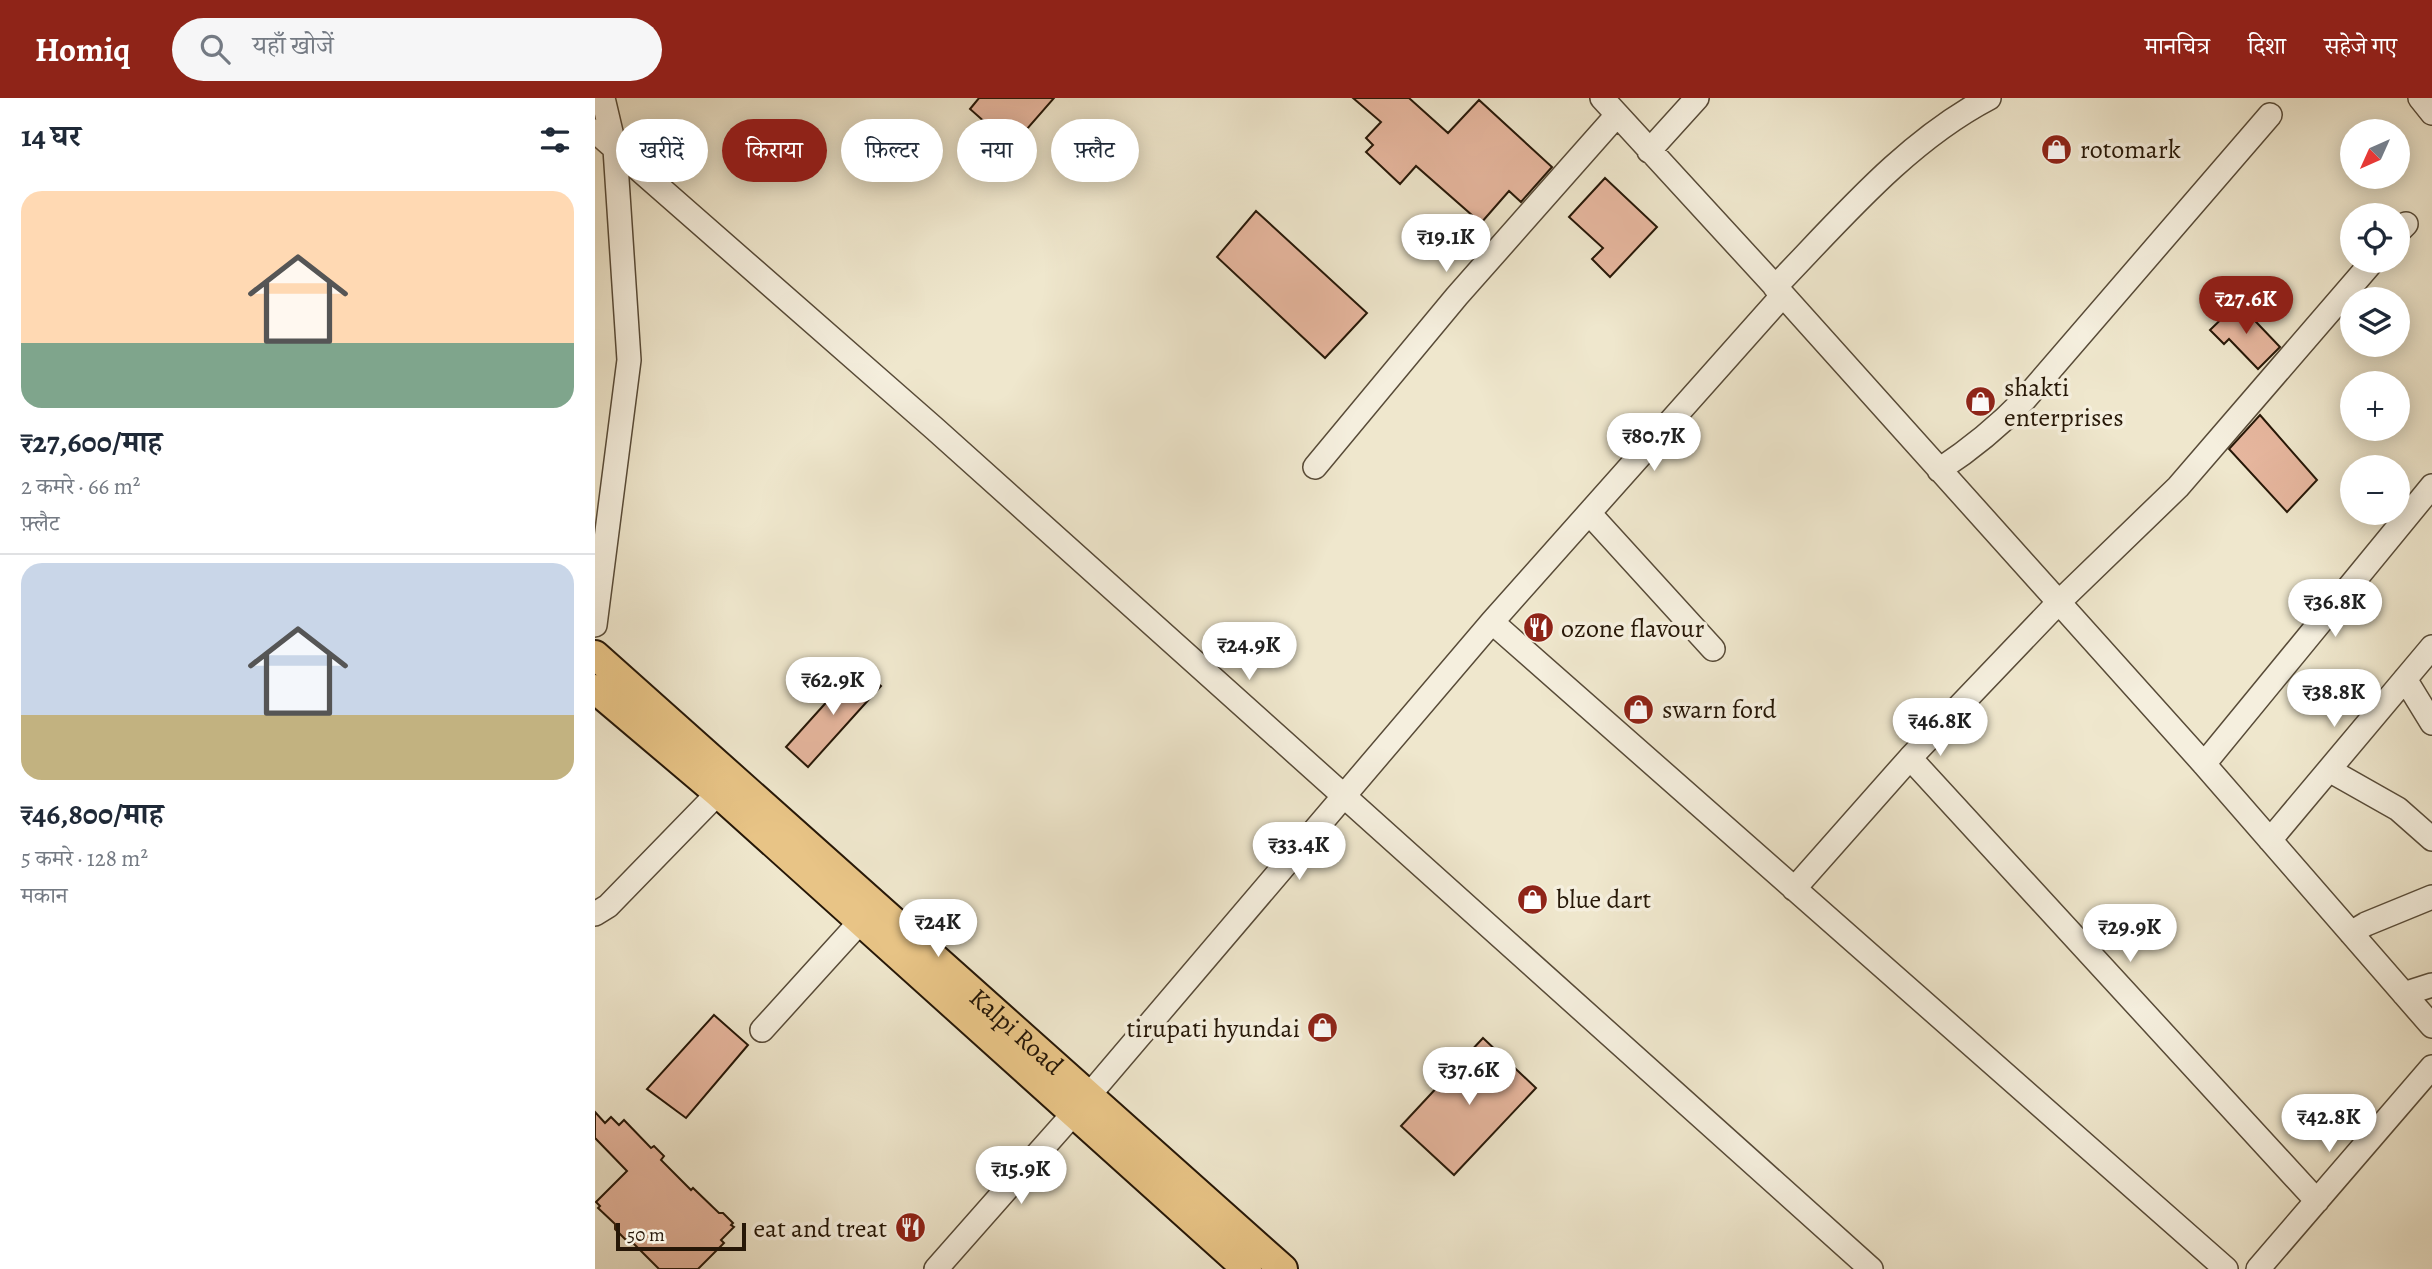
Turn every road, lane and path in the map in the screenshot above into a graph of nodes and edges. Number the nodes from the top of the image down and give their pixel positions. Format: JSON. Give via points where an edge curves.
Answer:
{"nodes":[{"id":1,"x":603,"y":98,"type":"edge"},
{"id":2,"x":1602,"y":98,"type":"edge"},
{"id":3,"x":1697,"y":98,"type":"edge"},
{"id":4,"x":1989,"y":98,"type":"edge"},
{"id":5,"x":2420,"y":98,"type":"edge"},
{"id":6,"x":2432,"y":113,"type":"edge"},
{"id":7,"x":2270,"y":115,"type":"dead end"},
{"id":8,"x":1617,"y":116,"type":"junction"},
{"id":9,"x":595,"y":131,"type":"edge"},
{"id":10,"x":615,"y":149,"type":"junction"},
{"id":11,"x":1649,"y":151,"type":"junction"},
{"id":12,"x":2363,"y":273,"type":"edge"},
{"id":13,"x":1779,"y":291,"type":"junction"},
{"id":14,"x":1315,"y":467,"type":"dead end"},
{"id":15,"x":1939,"y":470,"type":"junction"},
{"id":16,"x":2432,"y":486,"type":"edge"},
{"id":17,"x":1589,"y":513,"type":"junction"},
{"id":18,"x":2058,"y":603,"type":"junction"},
{"id":19,"x":1492,"y":622,"type":"junction"},
{"id":20,"x":595,"y":625,"type":"edge"},
{"id":21,"x":2432,"y":647,"type":"edge"},
{"id":22,"x":1713,"y":649,"type":"dead end"},
{"id":23,"x":595,"y":655,"type":"edge"},
{"id":24,"x":2405,"y":679,"type":"junction"},
{"id":25,"x":596,"y":694,"type":"edge"},
{"id":26,"x":2432,"y":723,"type":"edge"},
{"id":27,"x":1910,"y":758,"type":"junction"},
{"id":28,"x":2204,"y":764,"type":"junction"},
{"id":29,"x":2329,"y":770,"type":"junction"},
{"id":30,"x":718,"y":793,"type":"junction"},
{"id":31,"x":1344,"y":796,"type":"junction"},
{"id":32,"x":2432,"y":839,"type":"edge"},
{"id":33,"x":2270,"y":840,"type":"junction"},
{"id":34,"x":1794,"y":889,"type":"junction"},
{"id":35,"x":2432,"y":897,"type":"edge"},
{"id":36,"x":595,"y":914,"type":"edge"},
{"id":37,"x":860,"y":922,"type":"junction"},
{"id":38,"x":2351,"y":933,"type":"junction"},
{"id":39,"x":2432,"y":985,"type":"edge"},
{"id":40,"x":2404,"y":994,"type":"junction"},
{"id":41,"x":2432,"y":1026,"type":"edge"},
{"id":42,"x":762,"y":1030,"type":"dead end"},
{"id":43,"x":2432,"y":1067,"type":"edge"},
{"id":44,"x":1080,"y":1105,"type":"junction"},
{"id":45,"x":2317,"y":1201,"type":"junction"},
{"id":46,"x":936,"y":1269,"type":"edge"},
{"id":47,"x":1247,"y":1269,"type":"edge"},
{"id":48,"x":1283,"y":1269,"type":"edge"},
{"id":49,"x":1871,"y":1269,"type":"edge"},
{"id":50,"x":2226,"y":1269,"type":"edge"},
{"id":51,"x":2258,"y":1269,"type":"edge"}],
"edges":[{"from":1,"to":10,"type":"street"},
{"from":2,"to":8,"type":"street"},
{"from":3,"to":11,"type":"street"},
{"from":4,"to":13,"type":"street","via":[[1907,154]]},
{"from":5,"to":6,"type":"street"},
{"from":7,"to":15,"type":"street","via":[[2025,400]]},
{"from":8,"to":11,"type":"street"},
{"from":8,"to":14,"type":"street","via":[[1457,296]]},
{"from":9,"to":10,"type":"street"},
{"from":10,"to":20,"type":"street","via":[[629,360]]},
{"from":10,"to":31,"type":"street","via":[[946,438]]},
{"from":11,"to":13,"type":"street"},
{"from":12,"to":18,"type":"street","via":[[2178,487]]},
{"from":13,"to":15,"type":"street"},
{"from":13,"to":17,"type":"street"},
{"from":15,"to":18,"type":"street"},
{"from":16,"to":28,"type":"street"},
{"from":17,"to":19,"type":"street"},
{"from":17,"to":22,"type":"street"},
{"from":18,"to":27,"type":"street"},
{"from":18,"to":28,"type":"street"},
{"from":19,"to":31,"type":"street"},
{"from":19,"to":34,"type":"street"},
{"from":21,"to":24,"type":"street"},
{"from":23,"to":44,"type":"main road","name":"Kalpi Road"},
{"from":24,"to":26,"type":"street"},
{"from":24,"to":29,"type":"street"},
{"from":25,"to":30,"type":"main road","name":"Kalpi Road"},
{"from":27,"to":34,"type":"street"},
{"from":27,"to":45,"type":"street"},
{"from":28,"to":33,"type":"street"},
{"from":29,"to":32,"type":"street","via":[[2398,809]]},
{"from":29,"to":33,"type":"street"},
{"from":30,"to":36,"type":"street"},
{"from":30,"to":37,"type":"main road","name":"Kalpi Road"},
{"from":31,"to":44,"type":"street"},
{"from":31,"to":49,"type":"street"},
{"from":33,"to":38,"type":"street"},
{"from":34,"to":50,"type":"street"},
{"from":35,"to":38,"type":"street"},
{"from":37,"to":42,"type":"street"},
{"from":37,"to":44,"type":"main road","name":"Kalpi Road"},
{"from":38,"to":40,"type":"street"},
{"from":39,"to":40,"type":"street"},
{"from":40,"to":41,"type":"street"},
{"from":43,"to":45,"type":"street"},
{"from":44,"to":46,"type":"street"},
{"from":44,"to":47,"type":"main road","name":"Kalpi Road"},
{"from":44,"to":48,"type":"main road","name":"Kalpi Road"},
{"from":45,"to":51,"type":"street"}]}
